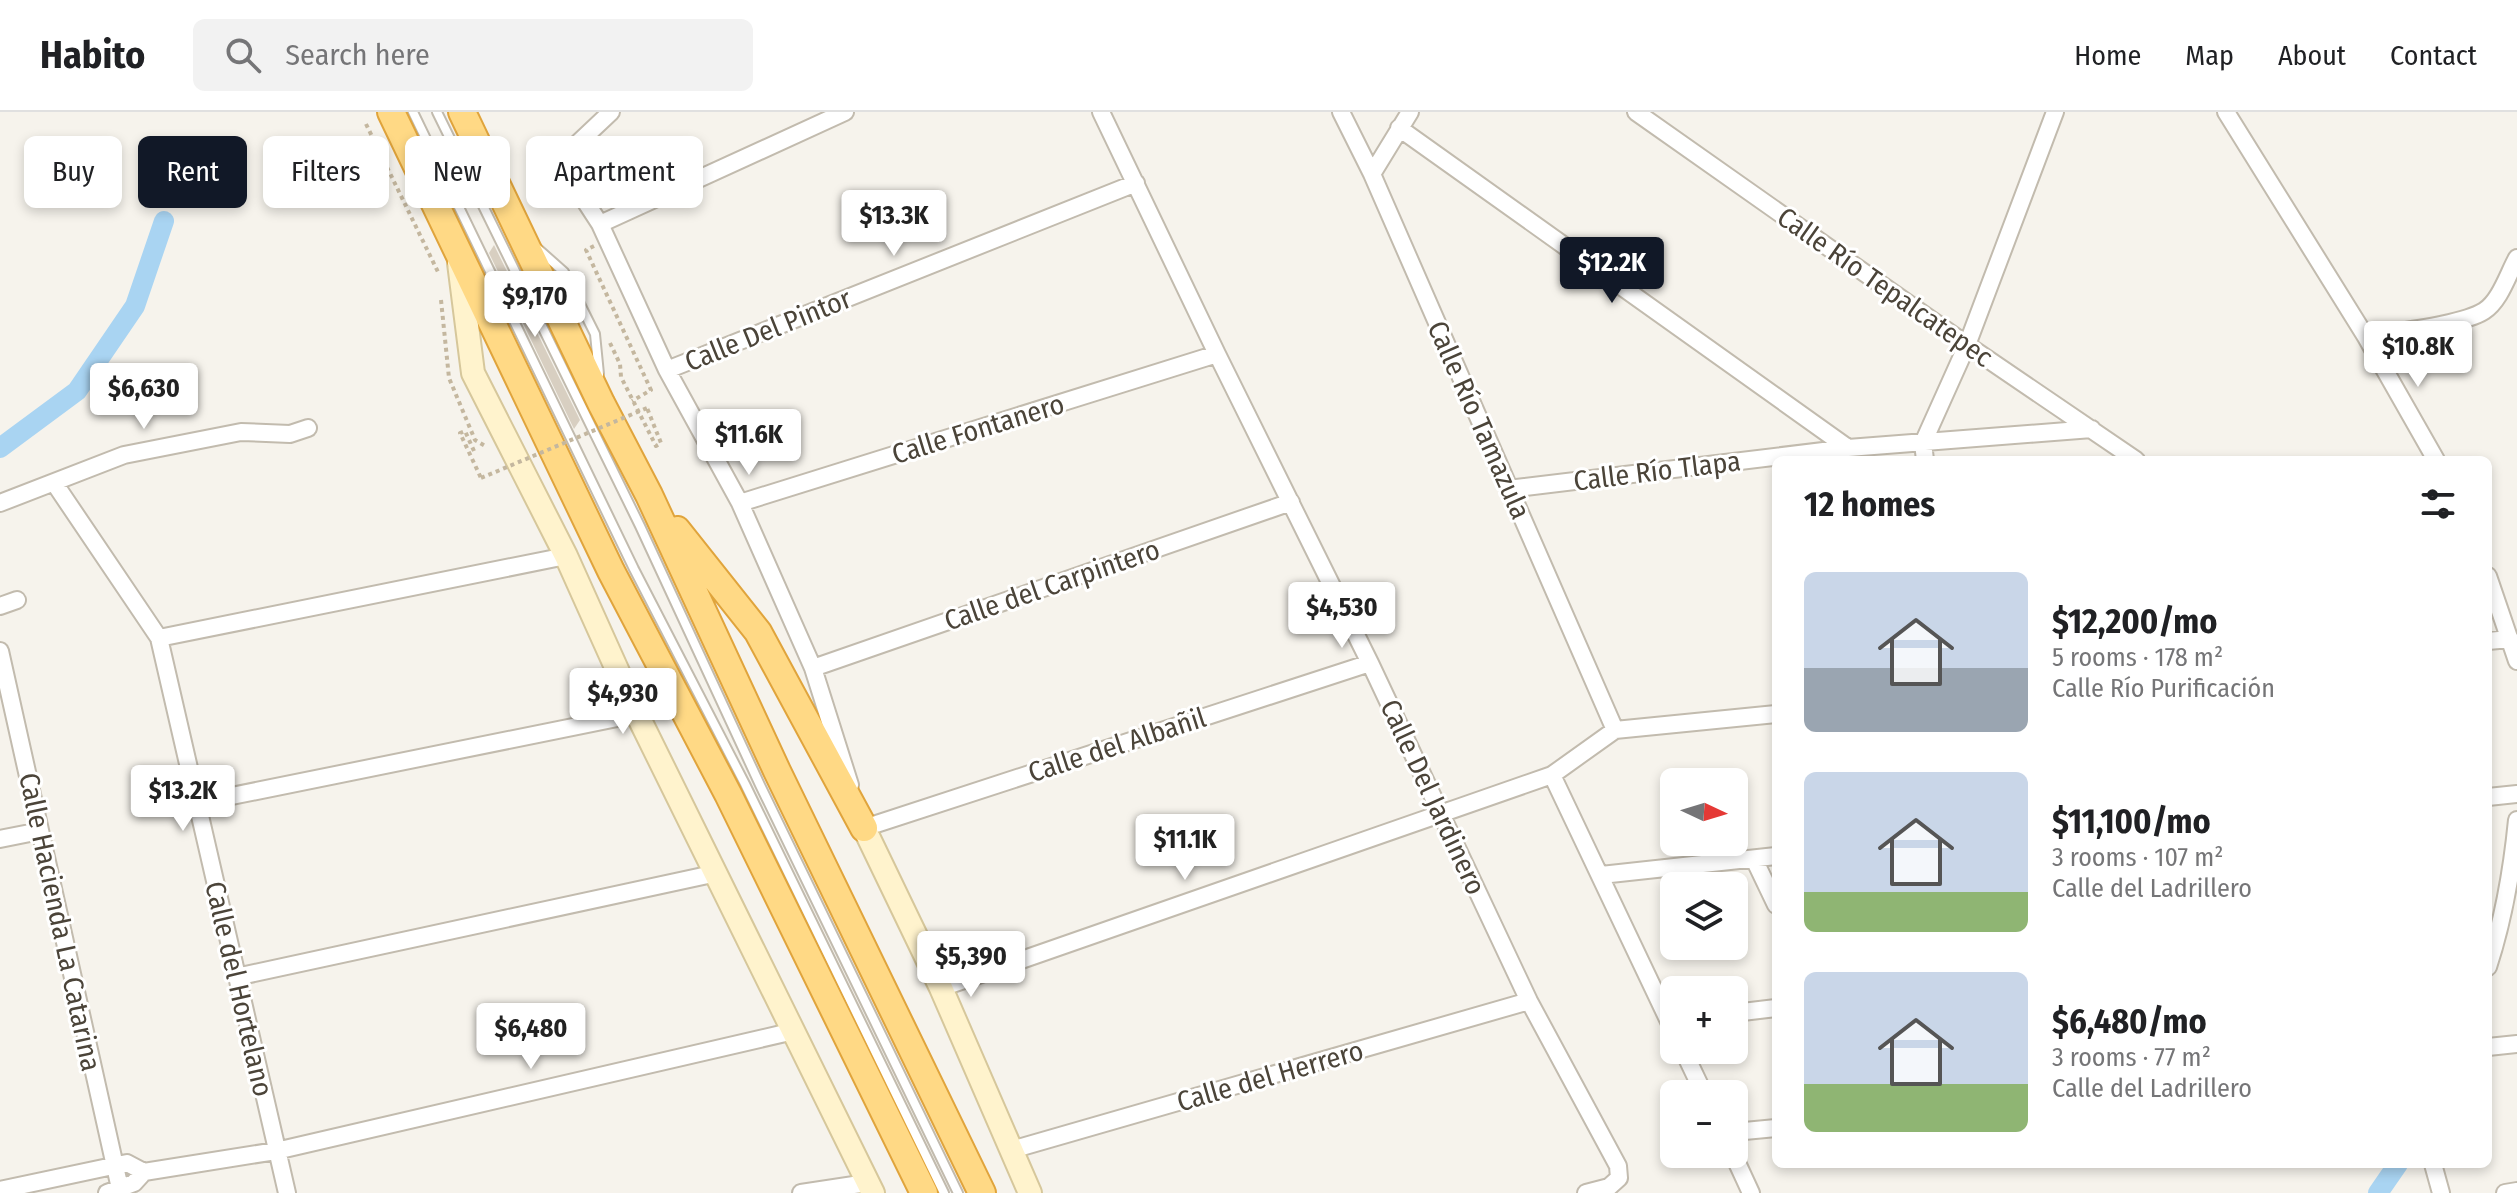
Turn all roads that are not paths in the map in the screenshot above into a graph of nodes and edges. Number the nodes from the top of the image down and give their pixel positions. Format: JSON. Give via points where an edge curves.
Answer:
{"nodes":[{"id":1,"x":391,"y":112,"type":"edge"},
{"id":2,"x":413,"y":112,"type":"edge"},
{"id":3,"x":437,"y":112,"type":"edge"},
{"id":4,"x":611,"y":112,"type":"edge"},
{"id":5,"x":845,"y":112,"type":"edge"},
{"id":6,"x":1101,"y":112,"type":"edge"},
{"id":7,"x":1341,"y":112,"type":"edge"},
{"id":8,"x":1410,"y":112,"type":"edge"},
{"id":9,"x":1636,"y":112,"type":"edge"},
{"id":10,"x":2055,"y":112,"type":"edge"},
{"id":11,"x":2226,"y":112,"type":"edge"},
{"id":12,"x":461,"y":126,"type":"edge"},
{"id":13,"x":1399,"y":128,"type":"junction"},
{"id":14,"x":408,"y":136,"type":"edge"},
{"id":15,"x":419,"y":136,"type":"edge"},
{"id":16,"x":1372,"y":174,"type":"junction"},
{"id":17,"x":1136,"y":183,"type":"junction"},
{"id":18,"x":441,"y":208,"type":"edge"},
{"id":19,"x":508,"y":225,"type":"junction"},
{"id":20,"x":603,"y":231,"type":"junction"},
{"id":21,"x":457,"y":256,"type":"junction"},
{"id":22,"x":2517,"y":258,"type":"edge"},
{"id":23,"x":2366,"y":337,"type":"junction"},
{"id":24,"x":1967,"y":345,"type":"junction"},
{"id":25,"x":1217,"y":354,"type":"junction"},
{"id":26,"x":667,"y":370,"type":"junction"},
{"id":27,"x":308,"y":428,"type":"dead end"},
{"id":28,"x":2092,"y":429,"type":"junction"},
{"id":29,"x":1848,"y":448,"type":"junction"},
{"id":30,"x":1924,"y":452,"type":"edge"},
{"id":31,"x":1782,"y":456,"type":"edge"},
{"id":32,"x":2130,"y":456,"type":"edge"},
{"id":33,"x":2434,"y":456,"type":"edge"},
{"id":34,"x":1772,"y":457,"type":"edge"},
{"id":35,"x":55,"y":484,"type":"junction"},
{"id":36,"x":1508,"y":489,"type":"junction"},
{"id":37,"x":649,"y":495,"type":"junction"},
{"id":38,"x":1291,"y":502,"type":"junction"},
{"id":39,"x":0,"y":503,"type":"edge"},
{"id":40,"x":740,"y":503,"type":"junction"},
{"id":41,"x":566,"y":556,"type":"junction"},
{"id":42,"x":2492,"y":587,"type":"edge"},
{"id":43,"x":17,"y":600,"type":"dead end"},
{"id":44,"x":0,"y":606,"type":"edge"},
{"id":45,"x":159,"y":638,"type":"junction"},
{"id":46,"x":2510,"y":639,"type":"junction"},
{"id":47,"x":2492,"y":641,"type":"edge"},
{"id":48,"x":0,"y":651,"type":"edge"},
{"id":49,"x":2517,"y":661,"type":"edge"},
{"id":50,"x":1370,"y":663,"type":"junction"},
{"id":51,"x":813,"y":668,"type":"junction"},
{"id":52,"x":637,"y":714,"type":"junction"},
{"id":53,"x":1772,"y":714,"type":"edge"},
{"id":54,"x":1615,"y":730,"type":"junction"},
{"id":55,"x":1552,"y":775,"type":"junction"},
{"id":56,"x":2517,"y":794,"type":"edge"},
{"id":57,"x":2492,"y":797,"type":"edge"},
{"id":58,"x":197,"y":803,"type":"junction"},
{"id":59,"x":1441,"y":814,"type":"junction"},
{"id":60,"x":2517,"y":820,"type":"edge"},
{"id":61,"x":864,"y":828,"type":"junction"},
{"id":62,"x":40,"y":831,"type":"junction"},
{"id":63,"x":0,"y":839,"type":"edge"},
{"id":64,"x":1772,"y":857,"type":"edge"},
{"id":65,"x":1754,"y":859,"type":"junction"},
{"id":66,"x":717,"y":873,"type":"junction"},
{"id":67,"x":1601,"y":875,"type":"junction"},
{"id":68,"x":2514,"y":881,"type":"edge"},
{"id":69,"x":1772,"y":897,"type":"edge"},
{"id":70,"x":2494,"y":931,"type":"edge"},
{"id":71,"x":2517,"y":931,"type":"edge"},
{"id":72,"x":236,"y":977,"type":"junction"},
{"id":73,"x":941,"y":988,"type":"junction"},
{"id":74,"x":1660,"y":999,"type":"edge"},
{"id":75,"x":1529,"y":1001,"type":"junction"},
{"id":76,"x":1772,"y":1008,"type":"edge"},
{"id":77,"x":1748,"y":1011,"type":"edge"},
{"id":78,"x":794,"y":1031,"type":"junction"},
{"id":79,"x":2517,"y":1044,"type":"edge"},
{"id":80,"x":2492,"y":1047,"type":"edge"},
{"id":81,"x":1772,"y":1128,"type":"edge"},
{"id":82,"x":1748,"y":1131,"type":"edge"},
{"id":83,"x":1011,"y":1150,"type":"junction"},
{"id":84,"x":276,"y":1151,"type":"junction"},
{"id":85,"x":113,"y":1165,"type":"junction"},
{"id":86,"x":1739,"y":1168,"type":"edge"},
{"id":87,"x":2434,"y":1168,"type":"edge"},
{"id":88,"x":144,"y":1172,"type":"junction"},
{"id":89,"x":870,"y":1188,"type":"edge"},
{"id":90,"x":0,"y":1190,"type":"edge"},
{"id":91,"x":2517,"y":1191,"type":"edge"},
{"id":92,"x":116,"y":1192,"type":"edge"},
{"id":93,"x":287,"y":1193,"type":"edge"},
{"id":94,"x":801,"y":1193,"type":"edge"},
{"id":95,"x":924,"y":1193,"type":"edge"},
{"id":96,"x":944,"y":1193,"type":"edge"},
{"id":97,"x":958,"y":1193,"type":"edge"},
{"id":98,"x":982,"y":1193,"type":"edge"},
{"id":99,"x":1030,"y":1193,"type":"edge"},
{"id":100,"x":1586,"y":1193,"type":"edge"},
{"id":101,"x":1751,"y":1193,"type":"edge"},
{"id":102,"x":2441,"y":1193,"type":"edge"},
{"id":103,"x":2505,"y":1193,"type":"edge"}],
"edges":[{"from":1,"to":14,"type":"highway"},
{"from":2,"to":15,"type":"lane"},
{"from":3,"to":12,"type":"lane"},
{"from":4,"to":20,"type":"street","via":[[559,161]]},
{"from":5,"to":20,"type":"street"},
{"from":6,"to":17,"type":"street","name":"Calle Del Jardinero"},
{"from":7,"to":16,"type":"street","name":"Calle Río Tamazula"},
{"from":8,"to":13,"type":"street"},
{"from":9,"to":24,"type":"street","name":"Calle Río Tepalcatepec"},
{"from":10,"to":24,"type":"street"},
{"from":11,"to":23,"type":"street"},
{"from":12,"to":19,"type":"highway"},
{"from":13,"to":16,"type":"street"},
{"from":13,"to":29,"type":"street"},
{"from":16,"to":36,"type":"street","name":"Calle Río Tamazula"},
{"from":17,"to":25,"type":"street","name":"Calle Del Jardinero"},
{"from":17,"to":26,"type":"street","name":"Calle Del Pintor"},
{"from":18,"to":21,"type":"highway"},
{"from":19,"to":37,"type":"highway"},
{"from":19,"to":97,"type":"lane","via":[[760,785]]},
{"from":20,"to":26,"type":"street"},
{"from":21,"to":41,"type":"main road","via":[[473,373]]},
{"from":21,"to":95,"type":"highway"},
{"from":21,"to":96,"type":"lane","via":[[634,569]]},
{"from":22,"to":23,"type":"street","via":[[2485,310]]},
{"from":23,"to":33,"type":"street"},
{"from":24,"to":28,"type":"street","name":"Calle Río Tepalcatepec"},
{"from":24,"to":30,"type":"street"},
{"from":25,"to":38,"type":"street","name":"Calle Del Jardinero"},
{"from":25,"to":40,"type":"street","name":"Calle Fontanero"},
{"from":26,"to":40,"type":"street"},
{"from":27,"to":35,"type":"street","via":[[290,434],[241,432],[124,455]]},
{"from":28,"to":30,"type":"street","name":"Calle Río Tlapa"},
{"from":28,"to":32,"type":"street","name":"Calle Río Tepalcatepec"},
{"from":29,"to":30,"type":"street","name":"Calle Río Tlapa"},
{"from":29,"to":31,"type":"street","name":"Calle Río Tlapa"},
{"from":34,"to":36,"type":"street","name":"Calle Río Tlapa"},
{"from":35,"to":39,"type":"street"},
{"from":35,"to":45,"type":"street","name":"Calle del Hortelano"},
{"from":36,"to":54,"type":"street","name":"Calle Río Tamazula"},
{"from":37,"to":61,"type":"highway","via":[[758,632]]},
{"from":37,"to":98,"type":"highway"},
{"from":38,"to":50,"type":"street","name":"Calle Del Jardinero"},
{"from":38,"to":51,"type":"street","name":"Calle del Carpintero"},
{"from":40,"to":51,"type":"street"},
{"from":41,"to":45,"type":"street"},
{"from":41,"to":52,"type":"main road"},
{"from":42,"to":46,"type":"street"},
{"from":43,"to":44,"type":"street"},
{"from":45,"to":58,"type":"street","name":"Calle del Hortelano"},
{"from":46,"to":47,"type":"street"},
{"from":46,"to":49,"type":"street"},
{"from":48,"to":62,"type":"street","name":"Calle Hacienda La Catarina"},
{"from":50,"to":59,"type":"street","name":"Calle Del Jardinero"},
{"from":50,"to":61,"type":"street","name":"Calle del Albañil"},
{"from":51,"to":61,"type":"street"},
{"from":52,"to":58,"type":"street"},
{"from":52,"to":66,"type":"main road"},
{"from":53,"to":54,"type":"street"},
{"from":54,"to":55,"type":"street"},
{"from":55,"to":59,"type":"street"},
{"from":55,"to":67,"type":"street"},
{"from":56,"to":57,"type":"street"},
{"from":58,"to":72,"type":"street","name":"Calle del Hortelano"},
{"from":59,"to":73,"type":"street"},
{"from":59,"to":75,"type":"street","name":"Calle Del Jardinero"},
{"from":60,"to":68,"type":"street"},
{"from":61,"to":73,"type":"main road"},
{"from":62,"to":63,"type":"street"},
{"from":62,"to":85,"type":"street","name":"Calle Hacienda La Catarina"},
{"from":64,"to":65,"type":"street"},
{"from":65,"to":67,"type":"street"},
{"from":65,"to":69,"type":"street"},
{"from":66,"to":72,"type":"street"},
{"from":66,"to":78,"type":"main road"},
{"from":67,"to":74,"type":"street"},
{"from":68,"to":70,"type":"street"},
{"from":70,"to":71,"type":"street"},
{"from":72,"to":84,"type":"street","name":"Calle del Hortelano"},
{"from":73,"to":83,"type":"main road"},
{"from":75,"to":83,"type":"street","name":"Calle del Herrero"},
{"from":75,"to":100,"type":"street","name":"Calle Del Jardinero","via":[[1618,1166],[1619,1178],[1609,1187]]},
{"from":76,"to":77,"type":"street"},
{"from":78,"to":84,"type":"street"},
{"from":78,"to":89,"type":"main road"},
{"from":79,"to":80,"type":"street"},
{"from":81,"to":82,"type":"street"},
{"from":83,"to":99,"type":"main road"},
{"from":84,"to":88,"type":"street"},
{"from":84,"to":93,"type":"street","name":"Calle del Hortelano"},
{"from":85,"to":88,"type":"street","via":[[127,1163]]},
{"from":85,"to":90,"type":"street"},
{"from":85,"to":92,"type":"street","name":"Calle Hacienda La Catarina"},
{"from":86,"to":101,"type":"street"},
{"from":87,"to":102,"type":"street"},
{"from":88,"to":92,"type":"street"},
{"from":89,"to":94,"type":"street"},
{"from":91,"to":103,"type":"street"}]}
